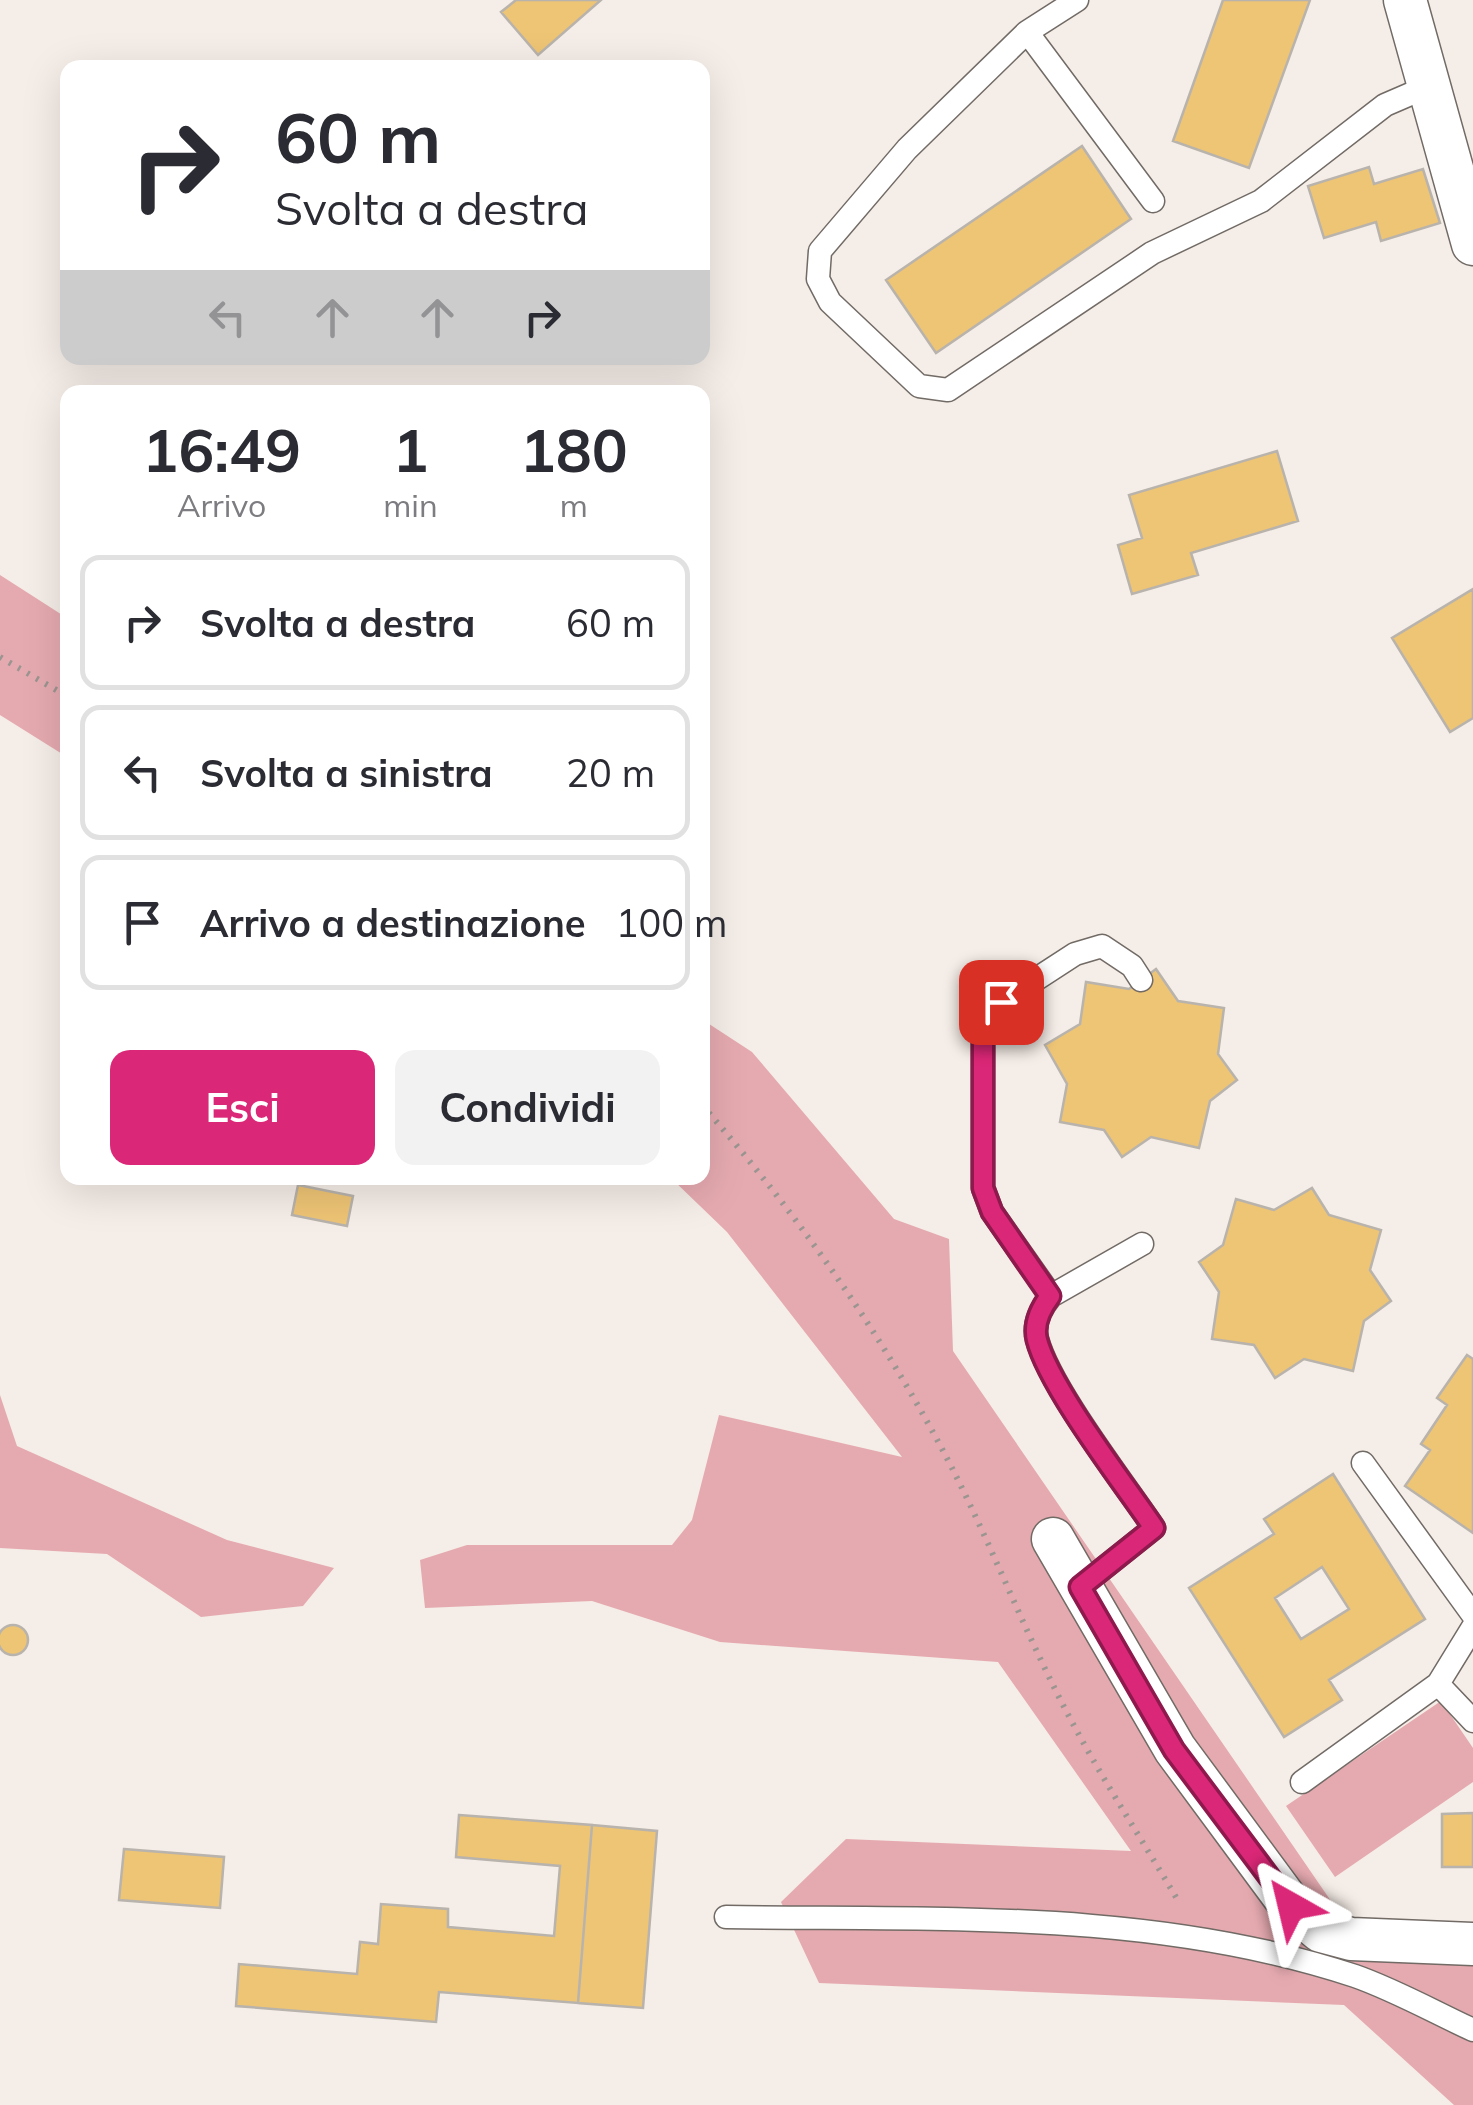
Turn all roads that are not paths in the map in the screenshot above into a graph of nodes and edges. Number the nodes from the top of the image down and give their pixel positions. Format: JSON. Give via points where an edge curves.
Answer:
{"nodes":[{"id":1,"x":1077,"y":0,"type":"edge"},
{"id":2,"x":1405,"y":0,"type":"edge"},
{"id":3,"x":1026,"y":32,"type":"junction"},
{"id":4,"x":1429,"y":86,"type":"junction"},
{"id":5,"x":1154,"y":201,"type":"dead end"},
{"id":6,"x":1473,"y":244,"type":"edge"},
{"id":7,"x":1142,"y":980,"type":"dead end"},
{"id":8,"x":1142,"y":1244,"type":"dead end"},
{"id":9,"x":1050,"y":1296,"type":"junction"},
{"id":10,"x":1363,"y":1463,"type":"dead end"},
{"id":11,"x":1052,"y":1539,"type":"dead end"},
{"id":12,"x":1080,"y":1587,"type":"junction"},
{"id":13,"x":1473,"y":1615,"type":"edge"},
{"id":14,"x":1473,"y":1627,"type":"edge"},
{"id":15,"x":1438,"y":1684,"type":"junction"},
{"id":16,"x":1473,"y":1721,"type":"edge"},
{"id":17,"x":1302,"y":1782,"type":"dead end"},
{"id":18,"x":726,"y":1917,"type":"dead end"},
{"id":19,"x":1473,"y":1944,"type":"edge"},
{"id":20,"x":1473,"y":2030,"type":"edge"}],
"edges":[{"from":1,"to":3,"type":"lane"},
{"from":2,"to":4,"type":"street"},
{"from":3,"to":4,"type":"lane","via":[[907,149],[820,252],[818,279],[830,302],[919,386],[935,391],[948,390],[1152,253],[1261,200],[1385,105]]},
{"from":3,"to":5,"type":"lane"},
{"from":4,"to":6,"type":"street"},
{"from":7,"to":9,"type":"lane","via":[[1102,946],[1075,954],[1001,1002],[983,1028],[983,1188],[992,1212]]},
{"from":8,"to":9,"type":"lane"},
{"from":9,"to":12,"type":"lane","via":[[1040,1309],[1036,1337],[1154,1528]]},
{"from":10,"to":13,"type":"lane"},
{"from":11,"to":12,"type":"street"},
{"from":12,"to":19,"type":"street","via":[[1174,1750],[1291,1906],[1321,1931],[1351,1939]]},
{"from":14,"to":15,"type":"lane"},
{"from":15,"to":16,"type":"lane"},
{"from":15,"to":17,"type":"lane"},
{"from":18,"to":20,"type":"lane","via":[[1025,1921],[1200,1936],[1356,1977]]}]}
